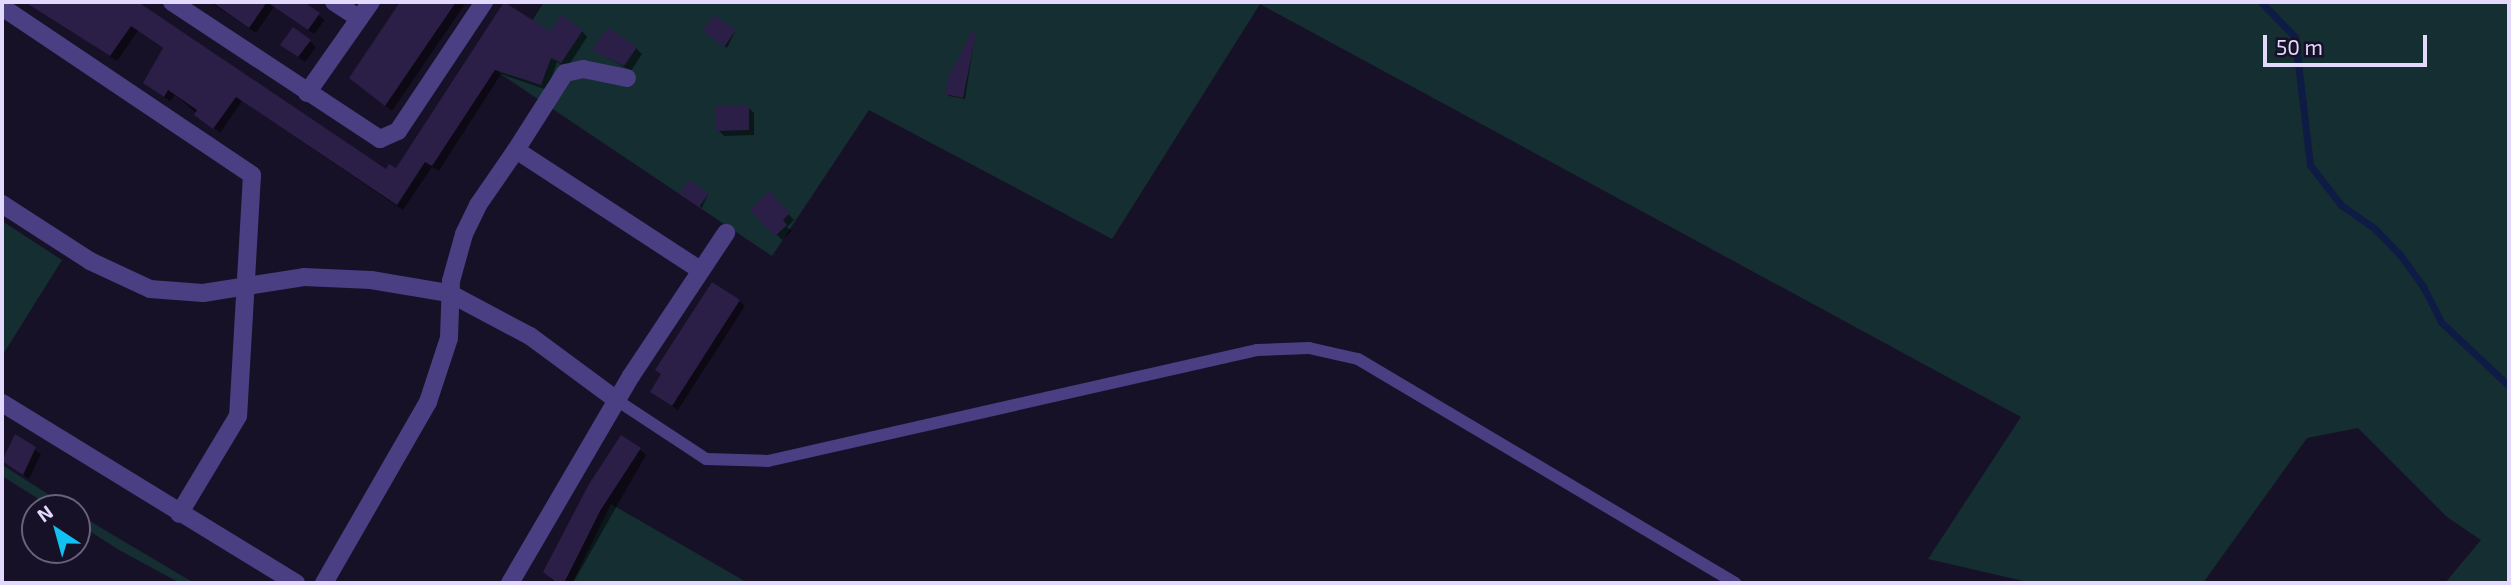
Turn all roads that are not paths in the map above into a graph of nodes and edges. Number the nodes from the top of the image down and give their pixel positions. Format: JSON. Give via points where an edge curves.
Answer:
{"nodes":[{"id":1,"x":172,"y":2,"type":"edge"},
{"id":2,"x":334,"y":2,"type":"edge"},
{"id":3,"x":371,"y":2,"type":"edge"},
{"id":4,"x":485,"y":2,"type":"edge"},
{"id":5,"x":2,"y":7,"type":"edge"},
{"id":6,"x":359,"y":18,"type":"junction"},
{"id":7,"x":627,"y":78,"type":"dead end"},
{"id":8,"x":307,"y":93,"type":"junction"},
{"id":9,"x":516,"y":150,"type":"junction"},
{"id":10,"x":2,"y":204,"type":"edge"},
{"id":11,"x":726,"y":233,"type":"dead end"},
{"id":12,"x":700,"y":270,"type":"junction"},
{"id":13,"x":247,"y":283,"type":"junction"},
{"id":14,"x":449,"y":293,"type":"junction"},
{"id":15,"x":618,"y":401,"type":"junction"},
{"id":16,"x":2,"y":403,"type":"edge"},
{"id":17,"x":179,"y":514,"type":"junction"},
{"id":18,"x":296,"y":583,"type":"edge"},
{"id":19,"x":324,"y":583,"type":"edge"},
{"id":20,"x":510,"y":583,"type":"edge"},
{"id":21,"x":1735,"y":583,"type":"edge"}],
"edges":[{"from":1,"to":8,"type":"street"},
{"from":2,"to":6,"type":"street"},
{"from":3,"to":6,"type":"street"},
{"from":4,"to":8,"type":"street","via":[[398,131],[380,139]]},
{"from":5,"to":13,"type":"street","via":[[248,170],[253,179]]},
{"from":6,"to":8,"type":"street"},
{"from":7,"to":9,"type":"street","via":[[583,69],[565,73]]},
{"from":9,"to":12,"type":"street"},
{"from":9,"to":14,"type":"street","via":[[470,218]]},
{"from":10,"to":13,"type":"street","via":[[90,261],[150,289],[204,293]]},
{"from":11,"to":12,"type":"street"},
{"from":12,"to":15,"type":"street"},
{"from":13,"to":14,"type":"street","via":[[304,277]]},
{"from":13,"to":17,"type":"street","via":[[239,416]]},
{"from":14,"to":15,"type":"street","via":[[530,336]]},
{"from":14,"to":19,"type":"street","via":[[449,338],[428,402]]},
{"from":15,"to":20,"type":"street"},
{"from":15,"to":21,"type":"lane","via":[[706,459],[768,461],[1258,350],[1309,348],[1358,359]]},
{"from":16,"to":17,"type":"street"},
{"from":17,"to":18,"type":"street"}]}
